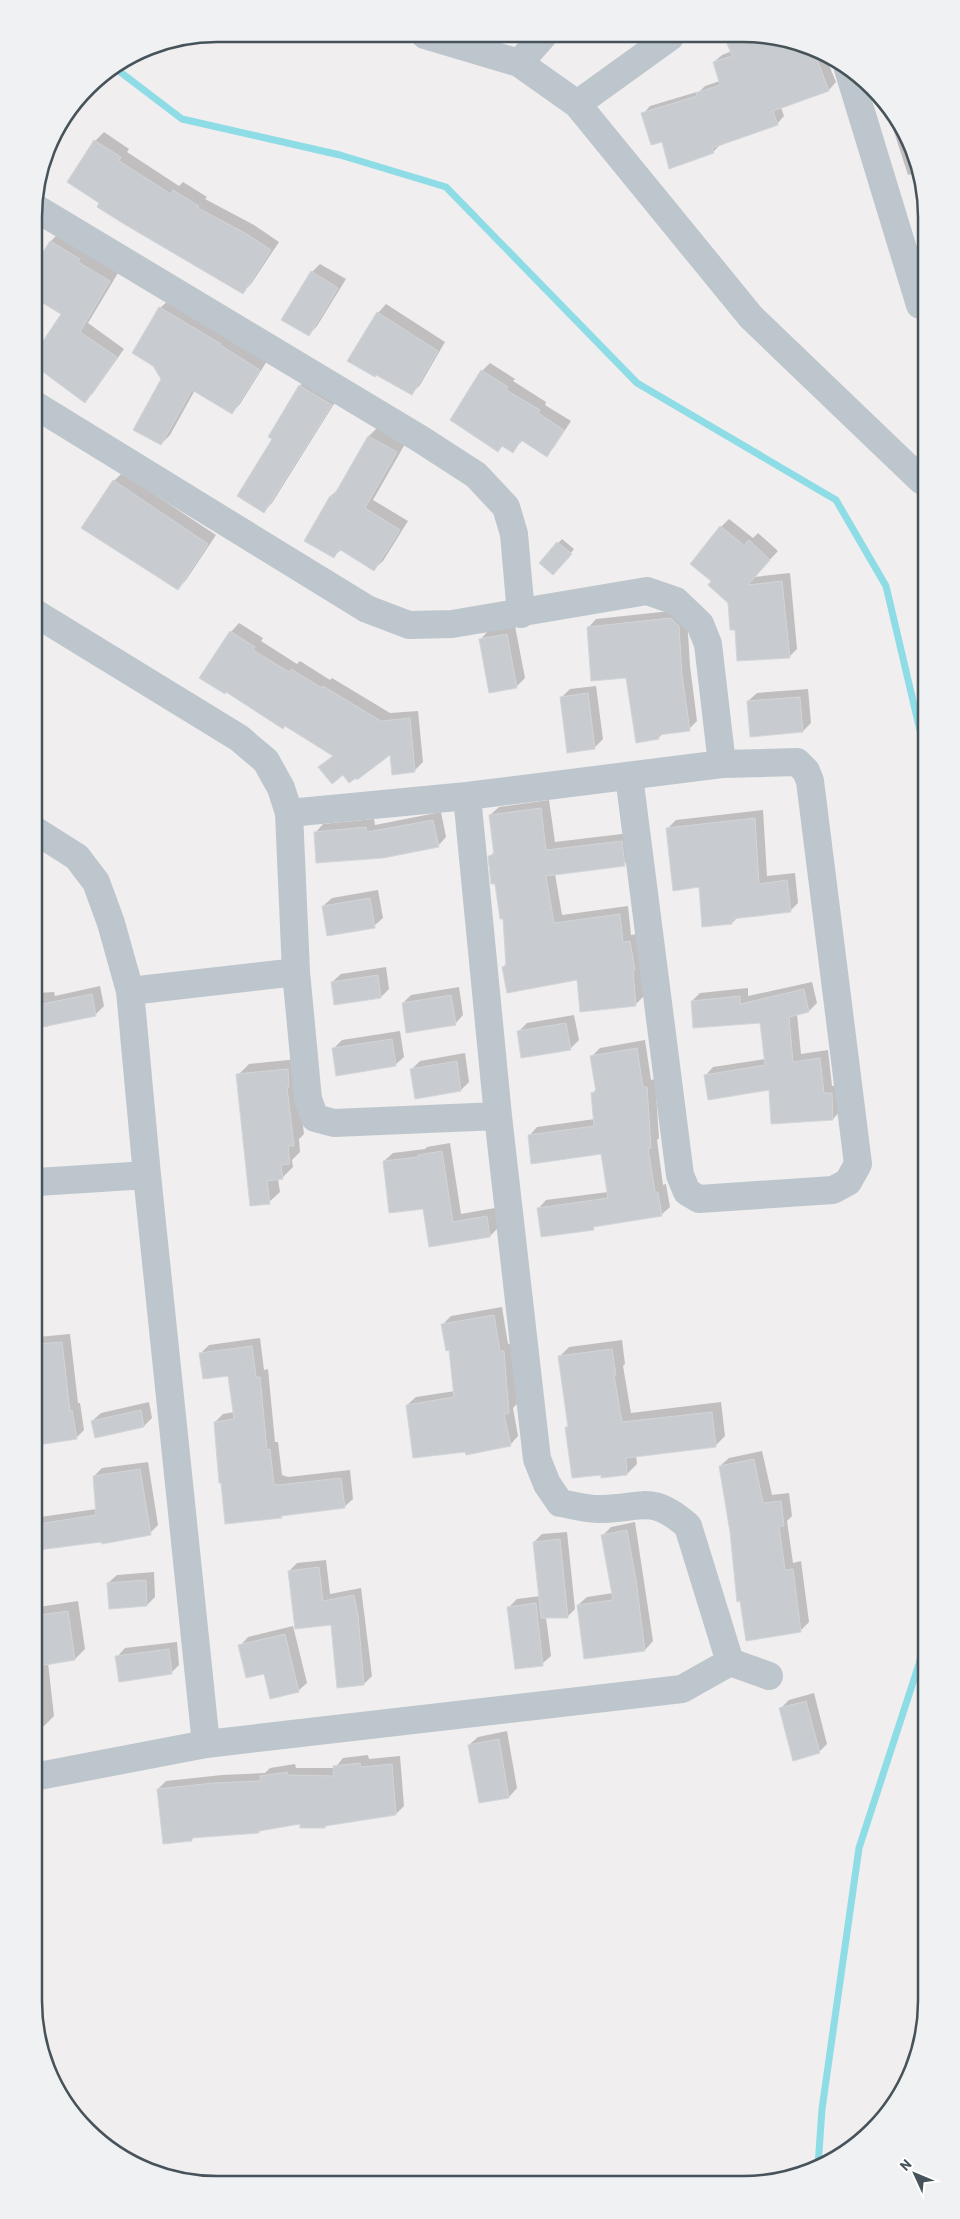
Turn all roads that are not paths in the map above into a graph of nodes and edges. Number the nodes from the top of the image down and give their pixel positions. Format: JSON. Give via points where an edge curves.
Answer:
{"nodes":[{"id":1,"x":448,"y":42,"type":"edge"},
{"id":2,"x":538,"y":42,"type":"edge"},
{"id":3,"x":662,"y":42,"type":"edge"},
{"id":4,"x":519,"y":63,"type":"junction"},
{"id":5,"x":852,"y":81,"type":"edge"},
{"id":6,"x":577,"y":104,"type":"junction"},
{"id":7,"x":43,"y":212,"type":"edge"},
{"id":8,"x":918,"y":298,"type":"edge"},
{"id":9,"x":43,"y":410,"type":"edge"},
{"id":10,"x":918,"y":477,"type":"edge"},
{"id":11,"x":521,"y":614,"type":"junction"},
{"id":12,"x":43,"y":617,"type":"edge"},
{"id":13,"x":722,"y":764,"type":"junction"},
{"id":14,"x":629,"y":776,"type":"junction"},
{"id":15,"x":467,"y":796,"type":"junction"},
{"id":16,"x":289,"y":813,"type":"junction"},
{"id":17,"x":43,"y":835,"type":"edge"},
{"id":18,"x":296,"y":972,"type":"junction"},
{"id":19,"x":130,"y":991,"type":"junction"},
{"id":20,"x":498,"y":1116,"type":"junction"},
{"id":21,"x":147,"y":1175,"type":"junction"},
{"id":22,"x":42,"y":1182,"type":"edge"},
{"id":23,"x":730,"y":1662,"type":"junction"},
{"id":24,"x":769,"y":1676,"type":"dead end"},
{"id":25,"x":206,"y":1744,"type":"junction"},
{"id":26,"x":42,"y":1775,"type":"edge"}],
"edges":[{"from":1,"to":4,"type":"street"},
{"from":2,"to":4,"type":"street"},
{"from":3,"to":6,"type":"street"},
{"from":4,"to":6,"type":"street"},
{"from":5,"to":8,"type":"street"},
{"from":6,"to":10,"type":"street","via":[[751,317]]},
{"from":7,"to":11,"type":"street","via":[[476,475],[506,507],[514,534]]},
{"from":9,"to":11,"type":"street","via":[[367,609],[409,624],[452,624]]},
{"from":11,"to":13,"type":"street","via":[[647,591],[676,601],[700,624],[708,644]]},
{"from":12,"to":16,"type":"street","via":[[239,738],[266,761],[281,788]]},
{"from":13,"to":14,"type":"street"},
{"from":13,"to":14,"type":"street","via":[[797,762],[810,781],[858,1164],[848,1182],[834,1190],[699,1199],[687,1192],[680,1175]]},
{"from":14,"to":15,"type":"street"},
{"from":15,"to":16,"type":"street"},
{"from":15,"to":20,"type":"street"},
{"from":16,"to":18,"type":"street"},
{"from":17,"to":19,"type":"street","via":[[77,857],[96,882]]},
{"from":18,"to":19,"type":"street"},
{"from":18,"to":20,"type":"street","via":[[308,1099],[315,1118],[334,1123]]},
{"from":19,"to":21,"type":"street"},
{"from":20,"to":23,"type":"street","via":[[537,1459],[547,1484],[560,1502],[600,1509],[649,1504],[672,1512],[688,1526]]},
{"from":21,"to":22,"type":"street"},
{"from":21,"to":25,"type":"street"},
{"from":23,"to":24,"type":"street"},
{"from":23,"to":25,"type":"street","via":[[682,1689]]},
{"from":25,"to":26,"type":"street"}]}
